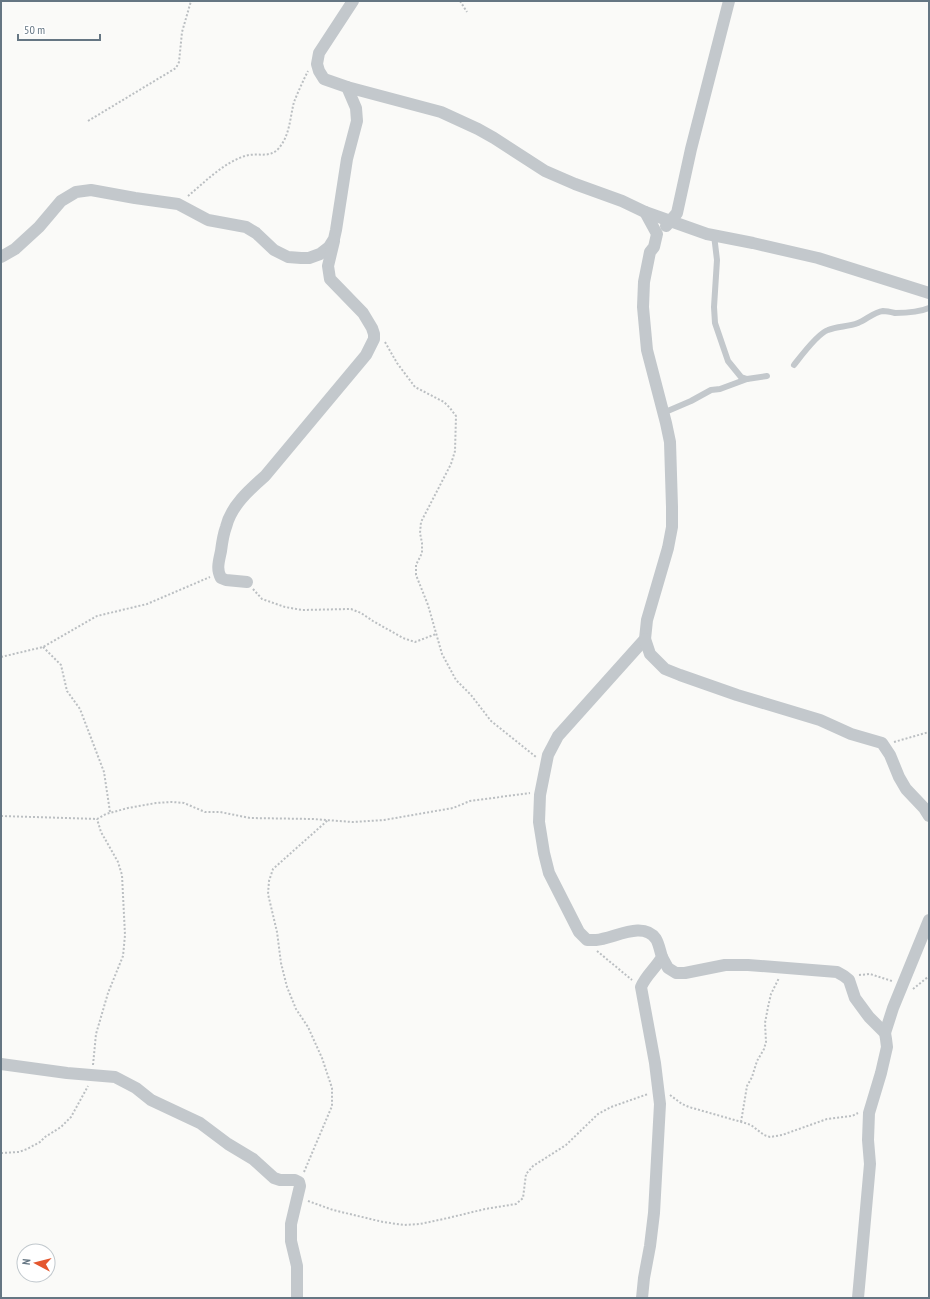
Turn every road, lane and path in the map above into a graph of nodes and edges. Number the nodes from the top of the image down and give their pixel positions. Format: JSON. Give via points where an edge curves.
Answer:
{"nodes":[{"id":1,"x":191,"y":1,"type":"edge"},
{"id":2,"x":353,"y":1,"type":"edge"},
{"id":3,"x":460,"y":1,"type":"edge"},
{"id":4,"x":729,"y":1,"type":"edge"},
{"id":5,"x":467,"y":12,"type":"dead end"},
{"id":6,"x":309,"y":69,"type":"dead end"},
{"id":7,"x":348,"y":87,"type":"junction"},
{"id":8,"x":88,"y":121,"type":"dead end"},
{"id":9,"x":178,"y":204,"type":"junction"},
{"id":10,"x":645,"y":212,"type":"junction"},
{"id":11,"x":671,"y":221,"type":"junction"},
{"id":12,"x":336,"y":230,"type":"junction"},
{"id":13,"x":656,"y":234,"type":"junction"},
{"id":14,"x":714,"y":235,"type":"junction"},
{"id":15,"x":1,"y":257,"type":"edge"},
{"id":16,"x":929,"y":293,"type":"edge"},
{"id":17,"x":929,"y":308,"type":"edge"},
{"id":18,"x":372,"y":328,"type":"junction"},
{"id":19,"x":794,"y":365,"type":"dead end"},
{"id":20,"x":767,"y":376,"type":"dead end"},
{"id":21,"x":747,"y":379,"type":"junction"},
{"id":22,"x":663,"y":412,"type":"junction"},
{"id":23,"x":221,"y":578,"type":"junction"},
{"id":24,"x":247,"y":582,"type":"joint"},
{"id":25,"x":436,"y":634,"type":"junction"},
{"id":26,"x":645,"y":640,"type":"junction"},
{"id":27,"x":44,"y":647,"type":"junction"},
{"id":28,"x":1,"y":657,"type":"edge"},
{"id":29,"x":929,"y":732,"type":"edge"},
{"id":30,"x":882,"y":743,"type":"junction"},
{"id":31,"x":546,"y":764,"type":"junction"},
{"id":32,"x":541,"y":791,"type":"junction"},
{"id":33,"x":110,"y":813,"type":"junction"},
{"id":34,"x":1,"y":816,"type":"edge"},
{"id":35,"x":929,"y":816,"type":"edge"},
{"id":36,"x":97,"y":819,"type":"junction"},
{"id":37,"x":328,"y":820,"type":"junction"},
{"id":38,"x":929,"y":920,"type":"edge"},
{"id":39,"x":587,"y":940,"type":"junction"},
{"id":40,"x":662,"y":957,"type":"junction"},
{"id":41,"x":783,"y":967,"type":"junction"},
{"id":42,"x":844,"y":976,"type":"junction"},
{"id":43,"x":902,"y":985,"type":"junction"},
{"id":44,"x":640,"y":988,"type":"junction"},
{"id":45,"x":885,"y":1033,"type":"junction"},
{"id":46,"x":1,"y":1064,"type":"edge"},
{"id":47,"x":91,"y":1075,"type":"junction"},
{"id":48,"x":658,"y":1088,"type":"junction"},
{"id":49,"x":871,"y":1109,"type":"junction"},
{"id":50,"x":741,"y":1122,"type":"junction"},
{"id":51,"x":1,"y":1152,"type":"edge"},
{"id":52,"x":299,"y":1182,"type":"junction"},
{"id":53,"x":298,"y":1196,"type":"junction"},
{"id":54,"x":297,"y":1298,"type":"edge"},
{"id":55,"x":642,"y":1298,"type":"edge"},
{"id":56,"x":858,"y":1298,"type":"edge"}],
"edges":[{"from":1,"to":8,"type":"path","via":[[182,32],[176,68]]},
{"from":2,"to":7,"type":"street","via":[[319,53],[317,64],[324,78]]},
{"from":3,"to":5,"type":"path"},
{"from":4,"to":11,"type":"street","via":[[677,213]]},
{"from":6,"to":9,"type":"path","via":[[295,100],[288,132],[280,147],[271,155],[253,154],[235,160]]},
{"from":7,"to":10,"type":"street","via":[[441,112],[494,138],[545,171]]},
{"from":7,"to":12,"type":"street","via":[[356,108],[357,121],[347,159]]},
{"from":9,"to":12,"type":"street","via":[[208,220],[246,227],[274,250],[288,257],[309,258],[320,254],[329,247]]},
{"from":9,"to":15,"type":"street","via":[[91,190],[76,192],[61,201],[39,227],[15,249]]},
{"from":10,"to":11,"type":"street"},
{"from":10,"to":13,"type":"street"},
{"from":11,"to":13,"type":"street"},
{"from":11,"to":14,"type":"street"},
{"from":12,"to":18,"type":"street","via":[[328,266],[330,279],[363,313]]},
{"from":13,"to":22,"type":"street","via":[[644,282],[643,307],[647,350]]},
{"from":14,"to":16,"type":"street","via":[[818,258]]},
{"from":14,"to":21,"type":"lane","via":[[717,260],[715,323],[728,361],[741,377]]},
{"from":17,"to":19,"type":"lane","via":[[897,313],[879,312],[849,326],[828,329]]},
{"from":18,"to":23,"type":"street","via":[[374,339],[366,355],[273,466],[250,489],[230,516],[218,568]]},
{"from":18,"to":25,"type":"path","via":[[390,349],[415,387],[444,402],[456,416],[455,451],[451,464],[421,522],[422,553],[416,566],[416,575]]},
{"from":20,"to":21,"type":"lane"},
{"from":21,"to":22,"type":"lane","via":[[711,390]]},
{"from":22,"to":26,"type":"street","via":[[670,442],[672,527]]},
{"from":23,"to":24,"type":"street"},
{"from":23,"to":27,"type":"path","via":[[207,577],[147,604],[97,616]]},
{"from":24,"to":25,"type":"path","via":[[262,599],[285,607],[302,610],[351,609],[414,642]]},
{"from":25,"to":31,"type":"path","via":[[442,654],[456,680],[491,721]]},
{"from":26,"to":30,"type":"street","via":[[650,654],[665,669],[680,676],[820,720],[851,734]]},
{"from":26,"to":31,"type":"street","via":[[558,736]]},
{"from":27,"to":28,"type":"path"},
{"from":27,"to":33,"type":"path","via":[[62,665],[67,691],[80,709],[104,772]]},
{"from":29,"to":30,"type":"path"},
{"from":30,"to":35,"type":"street","via":[[906,789]]},
{"from":31,"to":32,"type":"street"},
{"from":32,"to":37,"type":"path","via":[[475,800],[453,808],[384,820]]},
{"from":32,"to":39,"type":"street","via":[[539,822],[549,873],[579,932]]},
{"from":33,"to":36,"type":"path"},
{"from":33,"to":37,"type":"path","via":[[172,802],[184,803],[205,812],[250,818]]},
{"from":34,"to":36,"type":"path"},
{"from":36,"to":47,"type":"path","via":[[122,875],[125,935],[123,956],[108,993],[96,1034]]},
{"from":37,"to":52,"type":"path","via":[[273,869],[268,888],[286,987],[308,1027],[332,1088],[332,1106]]},
{"from":38,"to":43,"type":"street"},
{"from":39,"to":40,"type":"street","via":[[639,930],[656,938]]},
{"from":39,"to":44,"type":"path"},
{"from":40,"to":41,"type":"street","via":[[668,968],[676,973],[725,965]]},
{"from":40,"to":44,"type":"street","via":[[645,977]]},
{"from":41,"to":42,"type":"street","via":[[837,972]]},
{"from":41,"to":50,"type":"path","via":[[771,994],[766,1042],[747,1086]]},
{"from":42,"to":43,"type":"path","via":[[870,974]]},
{"from":42,"to":45,"type":"street","via":[[849,980],[855,998]]},
{"from":43,"to":45,"type":"street"},
{"from":44,"to":48,"type":"street"},
{"from":45,"to":49,"type":"street","via":[[887,1047]]},
{"from":46,"to":47,"type":"street"},
{"from":47,"to":51,"type":"path","via":[[87,1089],[71,1117],[61,1127],[27,1149],[19,1152]]},
{"from":47,"to":52,"type":"street","via":[[115,1077],[136,1088],[151,1100],[200,1123],[253,1159],[274,1178]]},
{"from":48,"to":50,"type":"path","via":[[689,1107]]},
{"from":48,"to":53,"type":"path","via":[[645,1096],[598,1114],[566,1145],[533,1166],[526,1174],[523,1198],[516,1204],[404,1225],[333,1210]]},
{"from":48,"to":55,"type":"street","via":[[660,1104],[655,1197]]},
{"from":49,"to":50,"type":"path","via":[[852,1116],[827,1119],[770,1137]]},
{"from":49,"to":56,"type":"street","via":[[868,1140],[870,1164]]},
{"from":52,"to":53,"type":"street"},
{"from":53,"to":54,"type":"street","via":[[291,1224],[291,1241],[297,1266]]}]}
